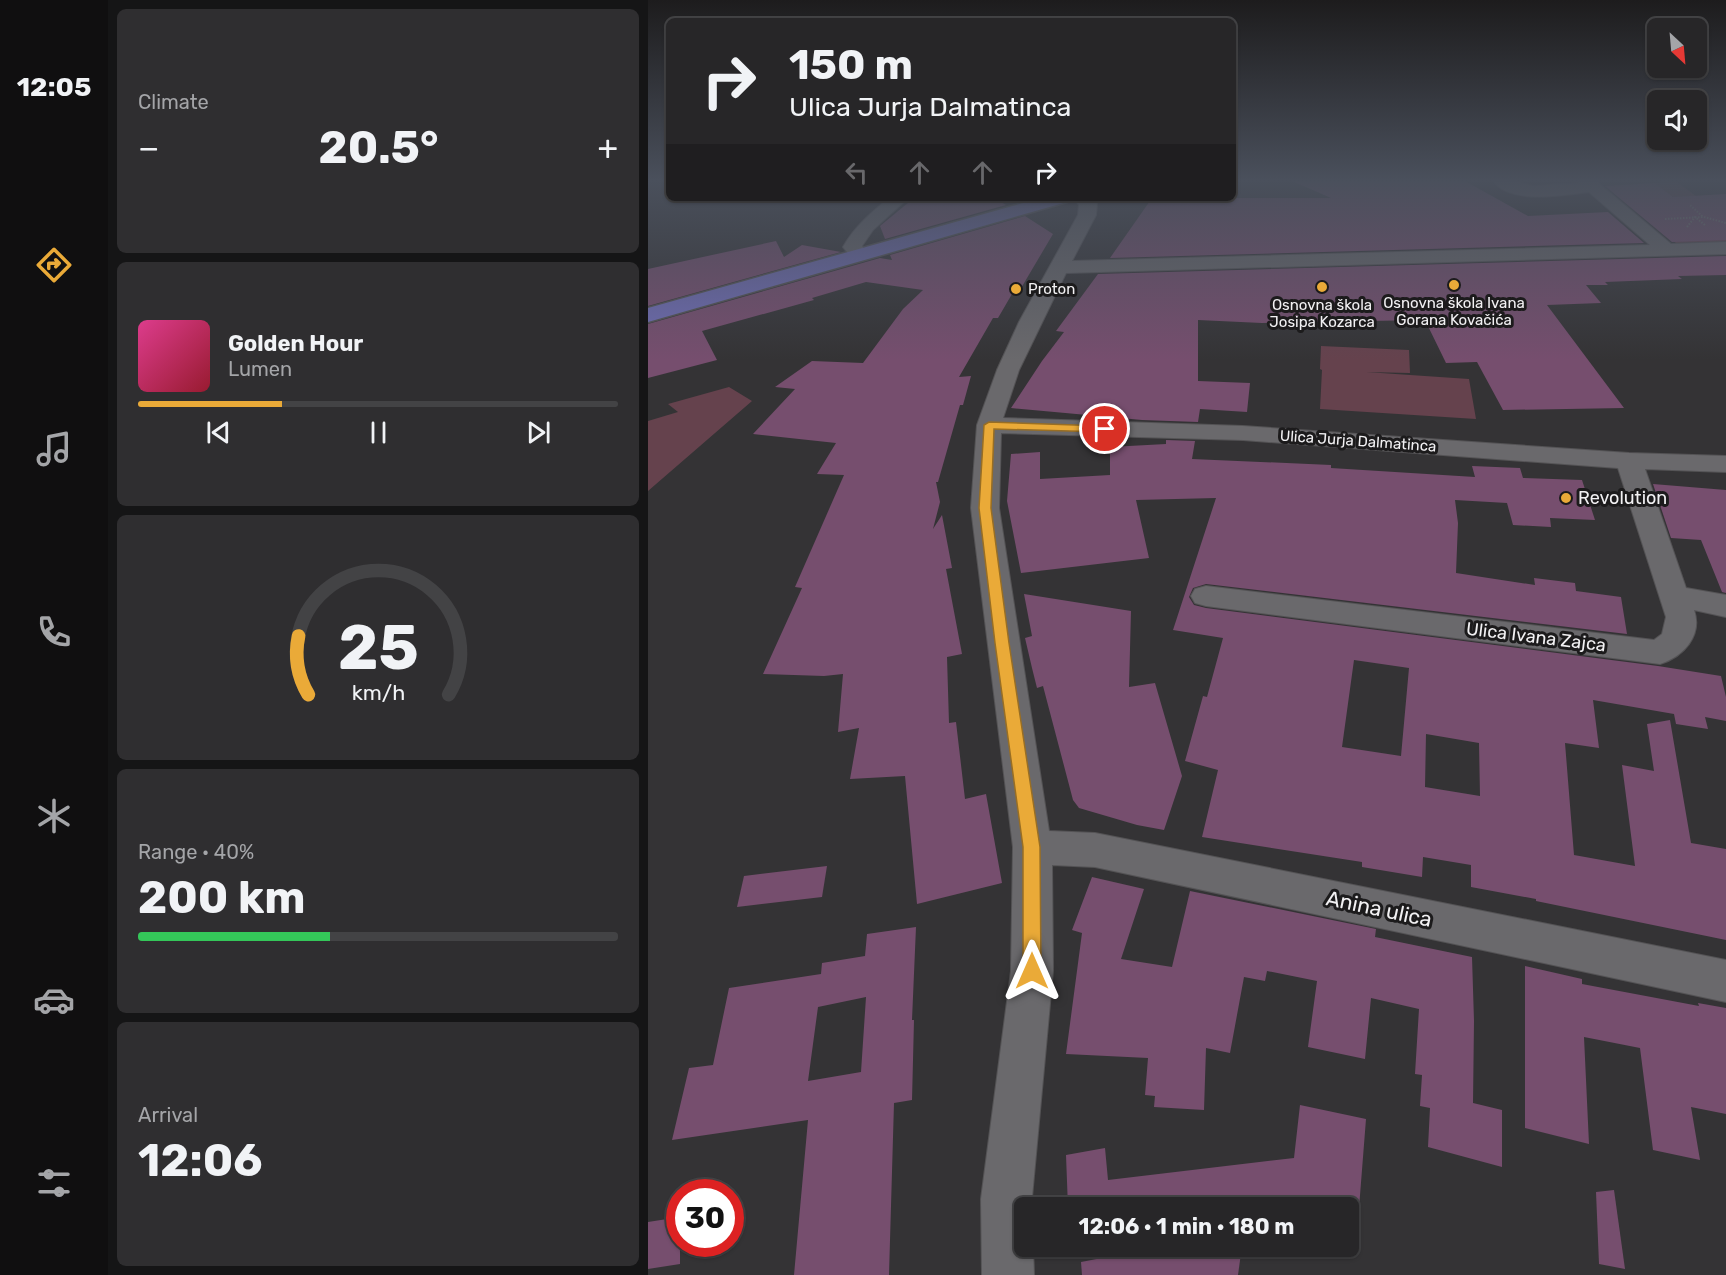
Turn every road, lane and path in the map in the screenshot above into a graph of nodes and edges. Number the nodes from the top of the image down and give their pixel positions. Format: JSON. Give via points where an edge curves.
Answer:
{"nodes":[{"id":1,"x":855,"y":240,"type":"edge"},
{"id":2,"x":907,"y":240,"type":"edge"},
{"id":3,"x":1073,"y":240,"type":"edge"},
{"id":4,"x":1656,"y":240,"type":"edge"},
{"id":5,"x":1726,"y":248,"type":"edge"},
{"id":6,"x":1666,"y":249,"type":"junction"},
{"id":7,"x":859,"y":254,"type":"junction"},
{"id":8,"x":1060,"y":267,"type":"junction"},
{"id":9,"x":648,"y":315,"type":"edge"},
{"id":10,"x":989,"y":425,"type":"junction"},
{"id":11,"x":1629,"y":461,"type":"junction"},
{"id":12,"x":1726,"y":464,"type":"edge"},
{"id":13,"x":1206,"y":597,"type":"dead end"},
{"id":14,"x":1674,"y":597,"type":"junction"},
{"id":15,"x":1726,"y":606,"type":"edge"},
{"id":16,"x":1032,"y":847,"type":"junction"},
{"id":17,"x":1726,"y":981,"type":"edge"},
{"id":18,"x":1008,"y":1275,"type":"edge"}],
"edges":[{"from":1,"to":7,"type":"street","via":[[852,247]]},
{"from":2,"to":7,"type":"main road"},
{"from":3,"to":8,"type":"street"},
{"from":4,"to":6,"type":"street"},
{"from":5,"to":6,"type":"street"},
{"from":6,"to":8,"type":"street"},
{"from":7,"to":9,"type":"main road"},
{"from":8,"to":10,"type":"street","via":[[1008,370]]},
{"from":10,"to":11,"type":"street","name":"Ulica Jurja Dalmatinca","via":[[1243,433]]},
{"from":10,"to":16,"type":"street","via":[[985,508]]},
{"from":11,"to":12,"type":"street","name":"Ulica Jurja Dalmatinca"},
{"from":11,"to":14,"type":"street","name":"Ulica Ivana Zajca"},
{"from":13,"to":14,"type":"street","name":"Ulica Ivana Zajca","via":[[1660,652],[1677,639],[1681,617]]},
{"from":14,"to":15,"type":"street"},
{"from":16,"to":17,"type":"street","name":"Anina ulica","via":[[1095,850]]},
{"from":16,"to":18,"type":"street","via":[[1032,971],[1006,1199]]}]}
